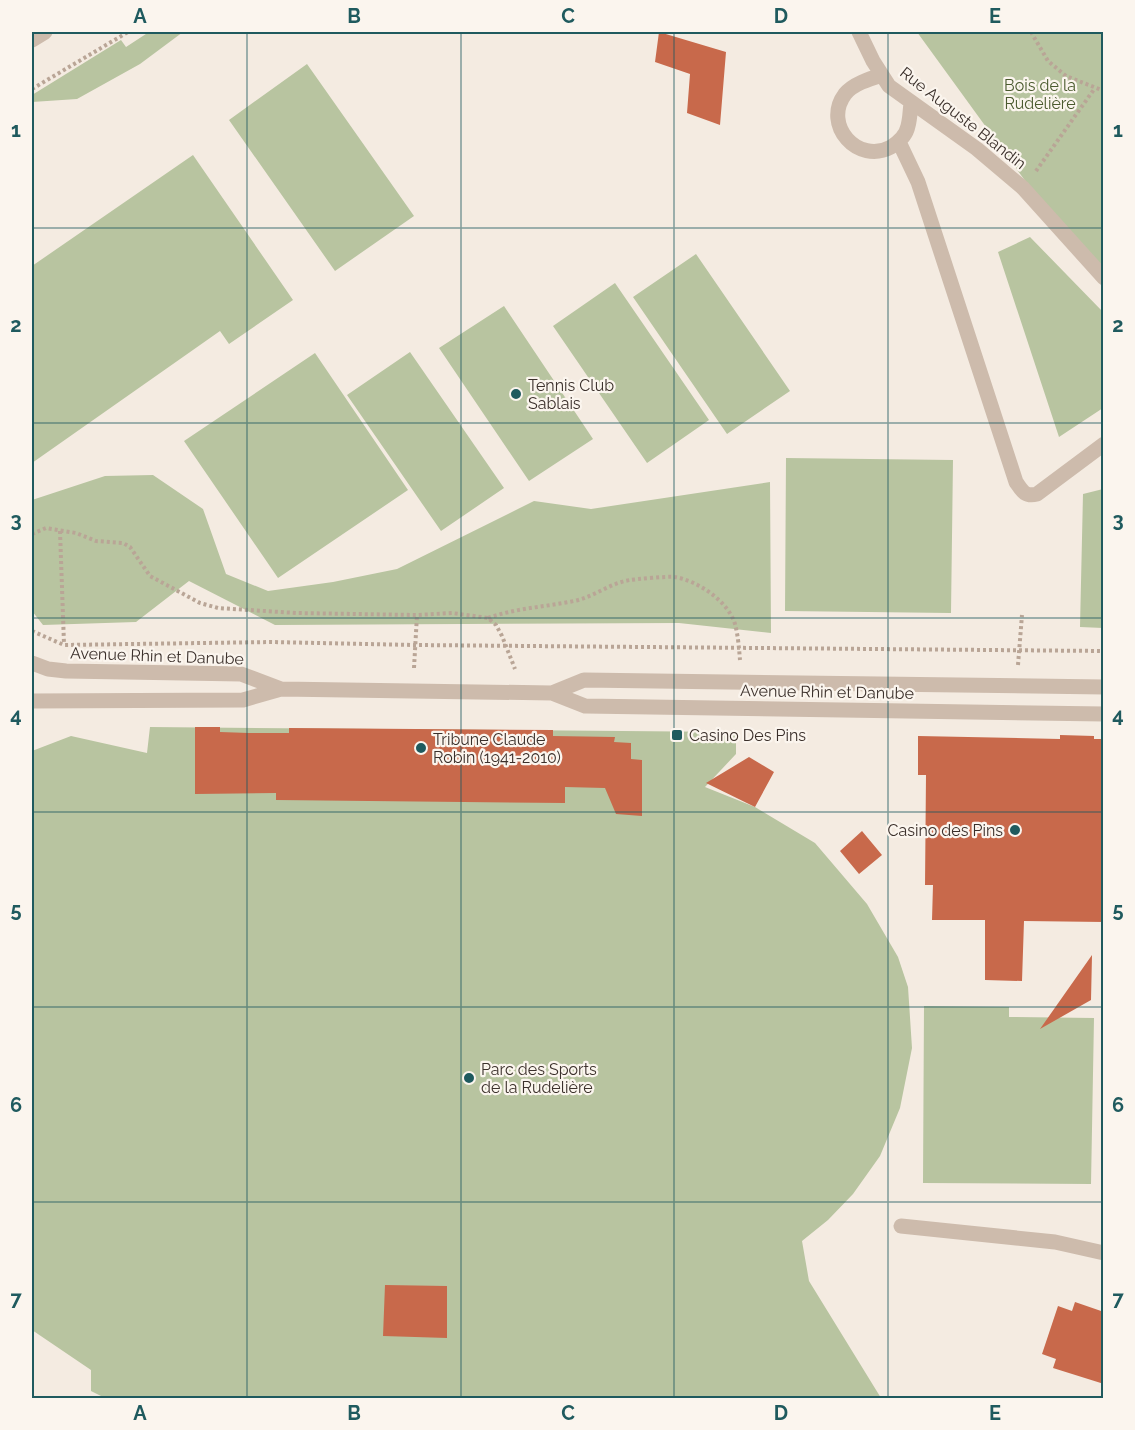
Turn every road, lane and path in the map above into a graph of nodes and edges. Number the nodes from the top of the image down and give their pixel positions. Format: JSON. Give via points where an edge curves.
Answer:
{"nodes":[{"id":1,"x":45,"y":32,"type":"edge"},
{"id":2,"x":128,"y":32,"type":"edge"},
{"id":3,"x":859,"y":32,"type":"edge"},
{"id":4,"x":1031,"y":32,"type":"edge"},
{"id":5,"x":32,"y":40,"type":"edge"},
{"id":6,"x":882,"y":75,"type":"junction"},
{"id":7,"x":1095,"y":88,"type":"junction"},
{"id":8,"x":32,"y":89,"type":"edge"},
{"id":9,"x":1104,"y":91,"type":"edge"},
{"id":10,"x":911,"y":103,"type":"junction"},
{"id":11,"x":899,"y":142,"type":"junction"},
{"id":12,"x":1023,"y":188,"type":"junction"},
{"id":13,"x":1104,"y":278,"type":"edge"},
{"id":14,"x":1104,"y":444,"type":"edge"},
{"id":15,"x":60,"y":531,"type":"junction"},
{"id":16,"x":32,"y":534,"type":"edge"},
{"id":17,"x":417,"y":615,"type":"junction"},
{"id":18,"x":1022,"y":615,"type":"dead end"},
{"id":19,"x":489,"y":618,"type":"junction"},
{"id":20,"x":32,"y":631,"type":"edge"},
{"id":21,"x":738,"y":639,"type":"dead end"},
{"id":22,"x":64,"y":645,"type":"junction"},
{"id":23,"x":415,"y":645,"type":"junction"},
{"id":24,"x":506,"y":646,"type":"junction"},
{"id":25,"x":1019,"y":651,"type":"junction"},
{"id":26,"x":1104,"y":651,"type":"edge"},
{"id":27,"x":32,"y":663,"type":"edge"},
{"id":28,"x":66,"y":671,"type":"junction"},
{"id":29,"x":1016,"y":686,"type":"junction"},
{"id":30,"x":1104,"y":687,"type":"edge"},
{"id":31,"x":281,"y":689,"type":"junction"},
{"id":32,"x":412,"y":691,"type":"junction"},
{"id":33,"x":525,"y":692,"type":"junction"},
{"id":34,"x":552,"y":693,"type":"junction"},
{"id":35,"x":32,"y":701,"type":"edge"},
{"id":36,"x":1104,"y":714,"type":"edge"},
{"id":37,"x":901,"y":1226,"type":"dead end"},
{"id":38,"x":1104,"y":1253,"type":"edge"}],
"edges":[{"from":1,"to":5,"type":"street"},
{"from":2,"to":8,"type":"path"},
{"from":3,"to":6,"type":"street","name":"Rue Auguste Blandin"},
{"from":4,"to":7,"type":"path","via":[[1047,61],[1066,76]]},
{"from":6,"to":10,"type":"street","name":"Rue Auguste Blandin","via":[[889,86]]},
{"from":6,"to":11,"type":"street","via":[[845,94],[837,112],[840,130],[850,144],[863,151],[883,151]]},
{"from":7,"to":9,"type":"path"},
{"from":7,"to":12,"type":"path"},
{"from":10,"to":11,"type":"street","via":[[908,128]]},
{"from":10,"to":12,"type":"street","name":"Rue Auguste Blandin"},
{"from":11,"to":14,"type":"street","via":[[918,182],[1022,492],[1029,496],[1037,494]]},
{"from":12,"to":13,"type":"street","name":"Rue Auguste Blandin"},
{"from":15,"to":16,"type":"path","via":[[46,528]]},
{"from":15,"to":17,"type":"path","via":[[96,541],[123,543],[150,576],[200,603],[218,608]]},
{"from":15,"to":22,"type":"path"},
{"from":17,"to":19,"type":"path","via":[[452,613]]},
{"from":17,"to":23,"type":"path"},
{"from":18,"to":25,"type":"path"},
{"from":19,"to":21,"type":"path","via":[[575,601],[630,580],[674,577],[696,584],[714,596],[734,622]]},
{"from":19,"to":24,"type":"path"},
{"from":20,"to":22,"type":"path"},
{"from":22,"to":23,"type":"path","via":[[272,642]]},
{"from":22,"to":28,"type":"path"},
{"from":23,"to":24,"type":"path"},
{"from":23,"to":32,"type":"path"},
{"from":24,"to":25,"type":"path"},
{"from":24,"to":33,"type":"path"},
{"from":25,"to":26,"type":"path"},
{"from":25,"to":29,"type":"path"},
{"from":27,"to":28,"type":"street","name":"Avenue Rhin et Danube"},
{"from":28,"to":31,"type":"street","name":"Avenue Rhin et Danube","via":[[241,674]]},
{"from":29,"to":30,"type":"street","name":"Avenue Rhin et Danube"},
{"from":29,"to":34,"type":"street","name":"Avenue Rhin et Danube","via":[[584,680]]},
{"from":31,"to":32,"type":"street","name":"Avenue Rhin et Danube"},
{"from":31,"to":35,"type":"street","name":"Avenue Rhin et Danube","via":[[243,700]]},
{"from":32,"to":33,"type":"street","name":"Avenue Rhin et Danube"},
{"from":33,"to":34,"type":"street","name":"Avenue Rhin et Danube"},
{"from":34,"to":36,"type":"street","name":"Avenue Rhin et Danube","via":[[585,706]]},
{"from":37,"to":38,"type":"street","via":[[1055,1242]]}]}
